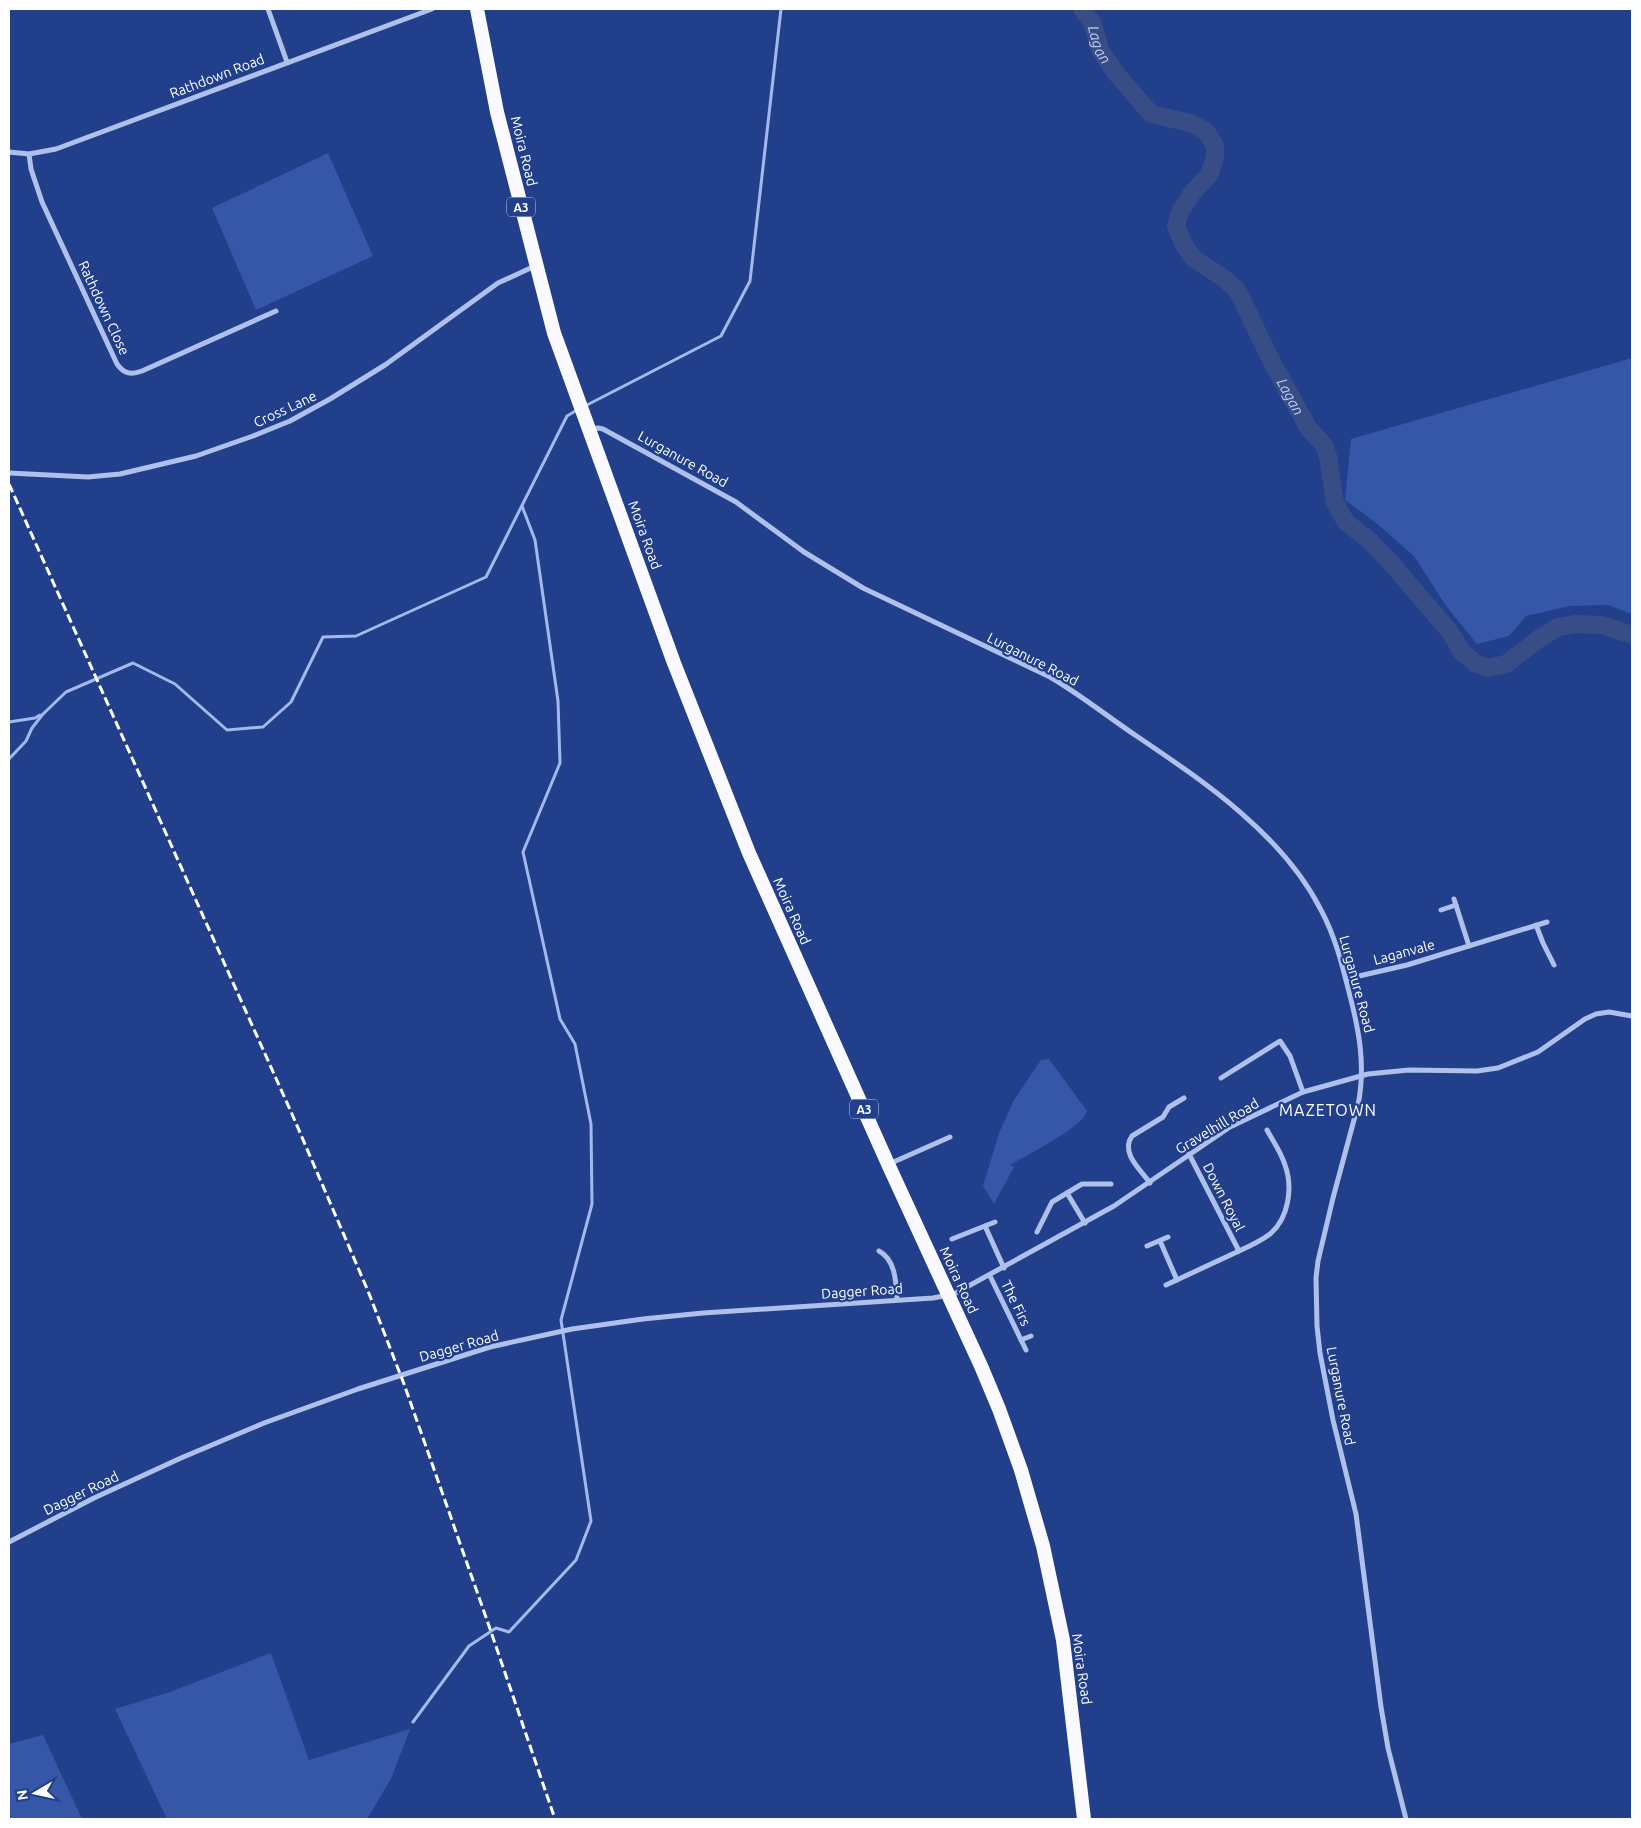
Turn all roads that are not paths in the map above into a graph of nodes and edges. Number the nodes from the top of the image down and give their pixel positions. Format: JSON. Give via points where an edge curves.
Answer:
{"nodes":[{"id":1,"x":268,"y":9,"type":"edge"},
{"id":2,"x":432,"y":9,"type":"edge"},
{"id":3,"x":477,"y":9,"type":"edge"},
{"id":4,"x":287,"y":62,"type":"junction"},
{"id":5,"x":9,"y":152,"type":"edge"},
{"id":6,"x":30,"y":154,"type":"junction"},
{"id":7,"x":536,"y":266,"type":"junction"},
{"id":8,"x":276,"y":311,"type":"dead end"},
{"id":9,"x":589,"y":430,"type":"junction"},
{"id":10,"x":9,"y":473,"type":"edge"},
{"id":11,"x":1442,"y":910,"type":"dead end"},
{"id":12,"x":1548,"y":922,"type":"dead end"},
{"id":13,"x":1536,"y":925,"type":"junction"},
{"id":14,"x":1469,"y":946,"type":"junction"},
{"id":15,"x":1554,"y":965,"type":"dead end"},
{"id":16,"x":1346,"y":978,"type":"junction"},
{"id":17,"x":1632,"y":1016,"type":"edge"},
{"id":18,"x":1362,"y":1075,"type":"junction"},
{"id":19,"x":1221,"y":1078,"type":"dead end"},
{"id":20,"x":1303,"y":1092,"type":"junction"},
{"id":21,"x":1184,"y":1098,"type":"dead end"},
{"id":22,"x":1267,"y":1130,"type":"dead end"},
{"id":23,"x":950,"y":1137,"type":"dead end"},
{"id":24,"x":1189,"y":1154,"type":"junction"},
{"id":25,"x":888,"y":1164,"type":"junction"},
{"id":26,"x":1150,"y":1183,"type":"junction"},
{"id":27,"x":1111,"y":1184,"type":"dead end"},
{"id":28,"x":1067,"y":1193,"type":"junction"},
{"id":29,"x":995,"y":1222,"type":"dead end"},
{"id":30,"x":1085,"y":1223,"type":"junction"},
{"id":31,"x":985,"y":1226,"type":"junction"},
{"id":32,"x":1037,"y":1232,"type":"dead end"},
{"id":33,"x":1168,"y":1237,"type":"dead end"},
{"id":34,"x":952,"y":1239,"type":"dead end"},
{"id":35,"x":1160,"y":1241,"type":"junction"},
{"id":36,"x":1147,"y":1246,"type":"dead end"},
{"id":37,"x":879,"y":1251,"type":"dead end"},
{"id":38,"x":1239,"y":1251,"type":"junction"},
{"id":39,"x":1004,"y":1268,"type":"junction"},
{"id":40,"x":990,"y":1276,"type":"junction"},
{"id":41,"x":1177,"y":1280,"type":"junction"},
{"id":42,"x":1166,"y":1285,"type":"dead end"},
{"id":43,"x":948,"y":1296,"type":"junction"},
{"id":44,"x":897,"y":1300,"type":"junction"},
{"id":45,"x":1031,"y":1336,"type":"dead end"},
{"id":46,"x":1022,"y":1340,"type":"junction"},
{"id":47,"x":1026,"y":1350,"type":"dead end"},
{"id":48,"x":9,"y":1542,"type":"edge"},
{"id":49,"x":1084,"y":1819,"type":"edge"},
{"id":50,"x":1406,"y":1819,"type":"edge"}],
"edges":[{"from":1,"to":4,"type":"street"},
{"from":2,"to":4,"type":"street","name":"Rathdown Road"},
{"from":3,"to":7,"type":"highway","name":"Moira Road","number":"A3","via":[[497,112]]},
{"from":4,"to":6,"type":"street","name":"Rathdown Road","via":[[56,149]]},
{"from":5,"to":6,"type":"street","name":"Rathdown Road"},
{"from":6,"to":8,"type":"street","name":"Rathdown Close","via":[[31,169],[42,202],[122,371],[135,374]]},
{"from":7,"to":9,"type":"highway","name":"Moira Road","number":"A3","via":[[554,334]]},
{"from":7,"to":10,"type":"street","name":"Cross Lane","via":[[498,283],[385,365],[330,399],[290,421],[253,436],[196,456],[120,474],[88,477]]},
{"from":9,"to":16,"type":"street","name":"Lurganure Road","via":[[602,429],[713,488],[831,570],[863,588],[1050,677],[1188,770],[1253,825],[1299,874],[1332,931]]},
{"from":9,"to":25,"type":"highway","name":"Moira Road","number":"A3","via":[[722,786]]},
{"from":11,"to":14,"type":"street","via":[[1455,902]]},
{"from":12,"to":13,"type":"street","name":"Laganvale"},
{"from":13,"to":14,"type":"street","name":"Laganvale"},
{"from":13,"to":15,"type":"street"},
{"from":14,"to":16,"type":"street","name":"Laganvale","via":[[1407,965]]},
{"from":16,"to":18,"type":"street","name":"Lurganure Road","via":[[1359,1033]]},
{"from":17,"to":18,"type":"street","name":"Gravelhill Road","via":[[1609,1012],[1596,1014],[1538,1052],[1498,1068],[1477,1071],[1409,1070]]},
{"from":18,"to":20,"type":"street","name":"Gravelhill Road"},
{"from":18,"to":50,"type":"street","name":"Lurganure Road","via":[[1358,1105],[1322,1244],[1316,1302],[1326,1391],[1356,1514],[1388,1748]]},
{"from":19,"to":20,"type":"street","via":[[1280,1041],[1290,1056]]},
{"from":20,"to":24,"type":"street","name":"Gravelhill Road","via":[[1236,1124]]},
{"from":21,"to":26,"type":"street","via":[[1129,1141],[1129,1154]]},
{"from":22,"to":38,"type":"street","name":"Down Royal","via":[[1288,1176],[1285,1212],[1269,1235]]},
{"from":23,"to":25,"type":"street"},
{"from":24,"to":26,"type":"street","name":"Gravelhill Road"},
{"from":24,"to":38,"type":"street","name":"Down Royal"},
{"from":25,"to":43,"type":"highway","name":"Moira Road","number":"A3"},
{"from":26,"to":30,"type":"street","name":"Gravelhill Road"},
{"from":27,"to":28,"type":"street","via":[[1082,1184]]},
{"from":28,"to":30,"type":"street"},
{"from":28,"to":32,"type":"street","via":[[1052,1202]]},
{"from":29,"to":31,"type":"street"},
{"from":30,"to":39,"type":"street","name":"Gravelhill Road"},
{"from":31,"to":34,"type":"street"},
{"from":31,"to":39,"type":"street"},
{"from":33,"to":35,"type":"street"},
{"from":35,"to":36,"type":"street"},
{"from":35,"to":41,"type":"street"},
{"from":37,"to":44,"type":"street","via":[[885,1254],[896,1277]]},
{"from":38,"to":41,"type":"street","name":"Down Royal"},
{"from":39,"to":40,"type":"street","name":"Gravelhill Road"},
{"from":40,"to":43,"type":"street","name":"Gravelhill Road"},
{"from":40,"to":46,"type":"street","name":"The Firs"},
{"from":41,"to":42,"type":"street","name":"Down Royal"},
{"from":43,"to":44,"type":"street","name":"Dagger Road"},
{"from":43,"to":49,"type":"highway","name":"Moira Road","number":"A3","via":[[999,1409],[1043,1546],[1063,1640]]},
{"from":44,"to":48,"type":"street","name":"Dagger Road","via":[[703,1313],[572,1329],[468,1353],[264,1423],[94,1498]]},
{"from":45,"to":46,"type":"street","name":"The Firs"},
{"from":46,"to":47,"type":"street","name":"The Firs"}]}
